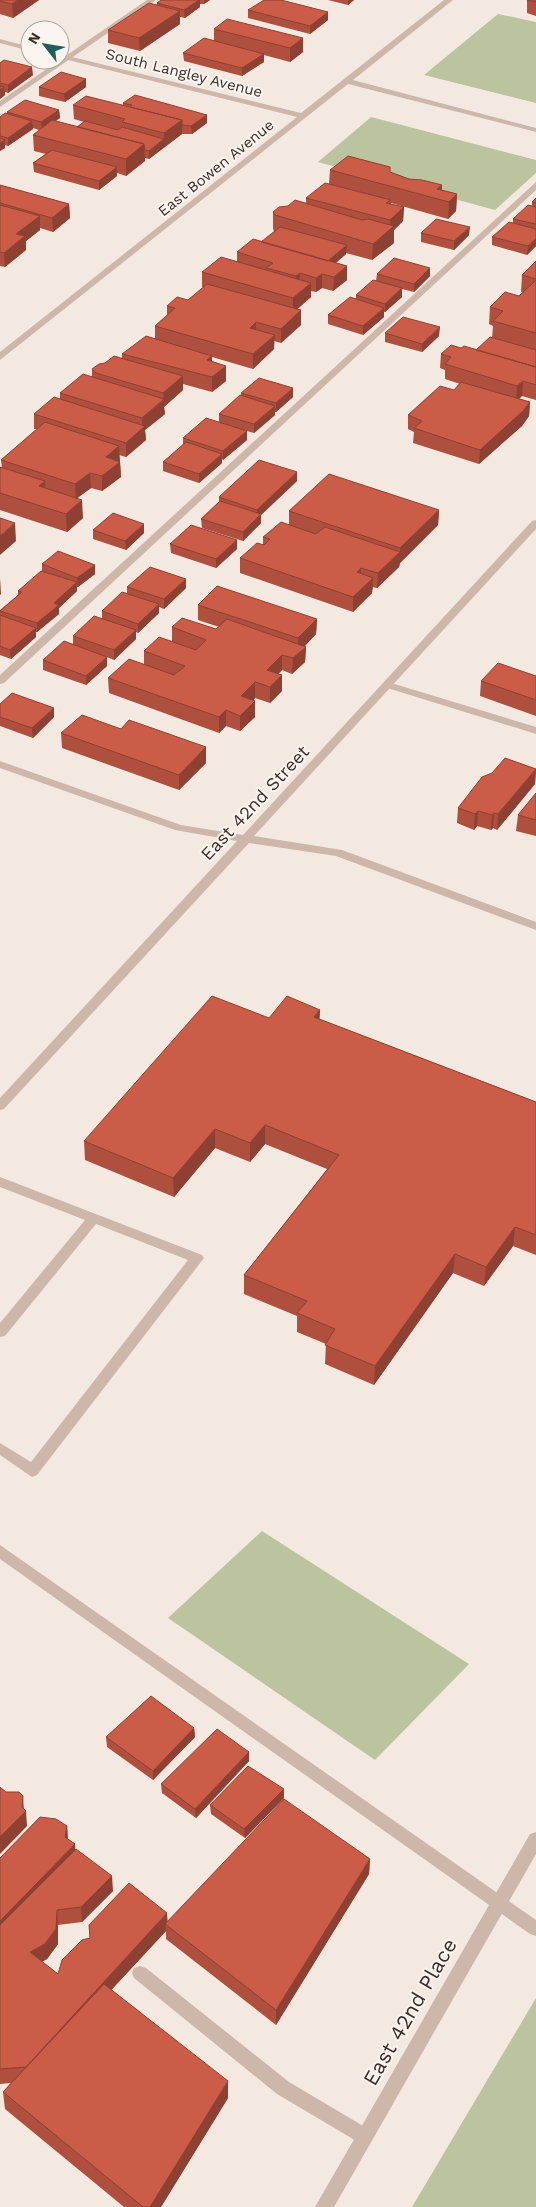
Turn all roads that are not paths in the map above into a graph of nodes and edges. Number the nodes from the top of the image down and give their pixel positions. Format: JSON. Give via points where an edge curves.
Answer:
{"nodes":[{"id":1,"x":152,"y":0,"type":"edge"},
{"id":2,"x":448,"y":0,"type":"edge"},
{"id":3,"x":0,"y":41,"type":"edge"},
{"id":4,"x":20,"y":46,"type":"edge"},
{"id":5,"x":70,"y":53,"type":"edge"},
{"id":6,"x":70,"y":58,"type":"edge"},
{"id":7,"x":47,"y":70,"type":"edge"},
{"id":8,"x":346,"y":82,"type":"junction"},
{"id":9,"x":0,"y":105,"type":"edge"},
{"id":10,"x":302,"y":116,"type":"junction"},
{"id":11,"x":536,"y":130,"type":"edge"},
{"id":12,"x":536,"y":185,"type":"edge"},
{"id":13,"x":0,"y":357,"type":"edge"},
{"id":14,"x":536,"y":523,"type":"edge"},
{"id":15,"x":0,"y":681,"type":"edge"},
{"id":16,"x":388,"y":685,"type":"junction"},
{"id":17,"x":536,"y":731,"type":"edge"},
{"id":18,"x":0,"y":764,"type":"edge"},
{"id":19,"x":247,"y":838,"type":"junction"},
{"id":20,"x":536,"y":926,"type":"edge"},
{"id":21,"x":0,"y":1106,"type":"edge"},
{"id":22,"x":0,"y":1182,"type":"edge"},
{"id":23,"x":94,"y":1218,"type":"junction"},
{"id":24,"x":0,"y":1332,"type":"edge"},
{"id":25,"x":0,"y":1448,"type":"edge"},
{"id":26,"x":0,"y":1551,"type":"edge"},
{"id":27,"x":536,"y":1839,"type":"edge"},
{"id":28,"x":499,"y":1903,"type":"junction"},
{"id":29,"x":536,"y":1929,"type":"edge"},
{"id":30,"x":140,"y":1973,"type":"dead end"},
{"id":31,"x":364,"y":2136,"type":"junction"},
{"id":32,"x":324,"y":2207,"type":"edge"}],
"edges":[{"from":1,"to":5,"type":"street"},
{"from":2,"to":8,"type":"street","name":"East Bowen Avenue"},
{"from":3,"to":4,"type":"street"},
{"from":6,"to":10,"type":"street","name":"South Langley Avenue"},
{"from":7,"to":9,"type":"street"},
{"from":8,"to":10,"type":"street","name":"East Bowen Avenue"},
{"from":8,"to":11,"type":"street"},
{"from":10,"to":13,"type":"street","name":"East Bowen Avenue"},
{"from":12,"to":15,"type":"street"},
{"from":14,"to":16,"type":"street","name":"East 42nd Street"},
{"from":16,"to":17,"type":"street"},
{"from":16,"to":19,"type":"street","name":"East 42nd Street"},
{"from":18,"to":19,"type":"street","via":[[178,828]]},
{"from":19,"to":20,"type":"street","via":[[338,853]]},
{"from":19,"to":21,"type":"street","name":"East 42nd Street"},
{"from":22,"to":23,"type":"street"},
{"from":23,"to":24,"type":"street"},
{"from":23,"to":25,"type":"street","via":[[197,1258],[32,1471]]},
{"from":26,"to":28,"type":"street"},
{"from":27,"to":28,"type":"street","name":"East 42nd Place"},
{"from":28,"to":29,"type":"street"},
{"from":28,"to":31,"type":"street","name":"East 42nd Place"},
{"from":30,"to":31,"type":"street","via":[[283,2088]]},
{"from":31,"to":32,"type":"street","name":"East 42nd Place"}]}
